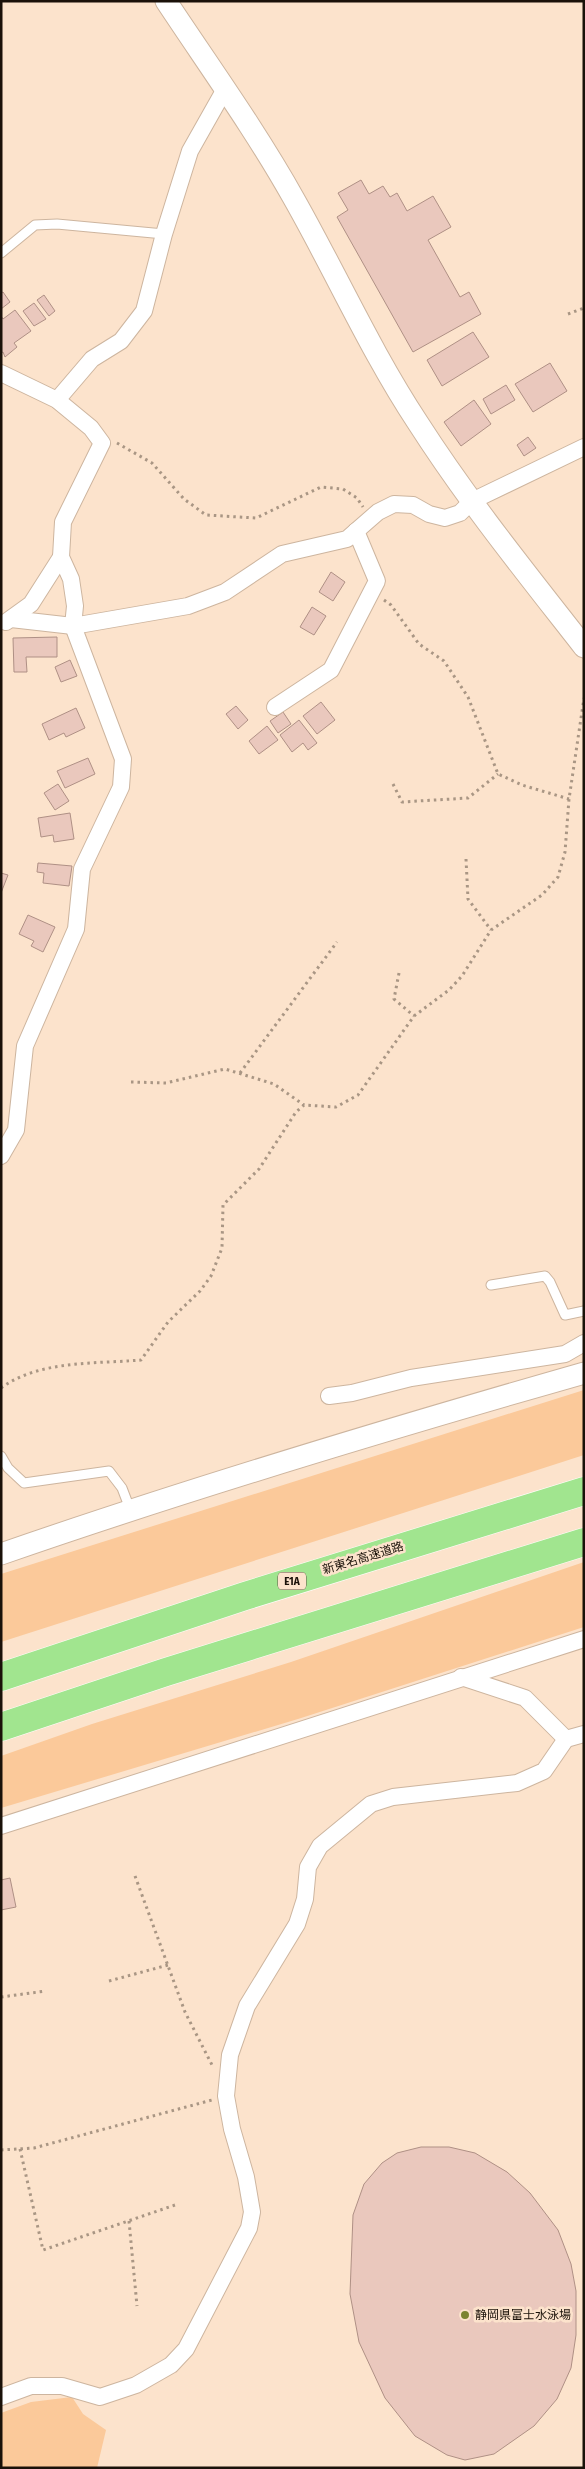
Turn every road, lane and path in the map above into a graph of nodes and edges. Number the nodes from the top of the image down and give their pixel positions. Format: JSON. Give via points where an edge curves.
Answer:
{"nodes":[{"id":1,"x":166,"y":1,"type":"edge"},
{"id":2,"x":225,"y":90,"type":"junction"},
{"id":3,"x":164,"y":234,"type":"junction"},
{"id":4,"x":1,"y":253,"type":"edge"},
{"id":5,"x":584,"y":308,"type":"edge"},
{"id":6,"x":568,"y":314,"type":"dead end"},
{"id":7,"x":1,"y":374,"type":"edge"},
{"id":8,"x":57,"y":400,"type":"junction"},
{"id":9,"x":90,"y":428,"type":"junction"},
{"id":10,"x":584,"y":447,"type":"edge"},
{"id":11,"x":472,"y":501,"type":"junction"},
{"id":12,"x":371,"y":518,"type":"junction"},
{"id":13,"x":356,"y":531,"type":"junction"},
{"id":14,"x":61,"y":557,"type":"junction"},
{"id":15,"x":372,"y":591,"type":"junction"},
{"id":16,"x":6,"y":622,"type":"edge"},
{"id":17,"x":73,"y":626,"type":"junction"},
{"id":18,"x":584,"y":647,"type":"edge"},
{"id":19,"x":584,"y":698,"type":"edge"},
{"id":20,"x":275,"y":706,"type":"dead end"},
{"id":21,"x":498,"y":774,"type":"junction"},
{"id":22,"x":393,"y":784,"type":"dead end"},
{"id":23,"x":569,"y":799,"type":"junction"},
{"id":24,"x":466,"y":859,"type":"dead end"},
{"id":25,"x":491,"y":930,"type":"junction"},
{"id":26,"x":337,"y":942,"type":"dead end"},
{"id":27,"x":399,"y":972,"type":"dead end"},
{"id":28,"x":414,"y":1016,"type":"junction"},
{"id":29,"x":240,"y":1073,"type":"junction"},
{"id":30,"x":131,"y":1082,"type":"dead end"},
{"id":31,"x":304,"y":1104,"type":"junction"},
{"id":32,"x":1,"y":1156,"type":"edge"},
{"id":33,"x":491,"y":1285,"type":"dead end"},
{"id":34,"x":584,"y":1312,"type":"edge"},
{"id":35,"x":584,"y":1343,"type":"edge"},
{"id":36,"x":584,"y":1373,"type":"edge"},
{"id":37,"x":1,"y":1388,"type":"edge"},
{"id":38,"x":329,"y":1396,"type":"dead end"},
{"id":39,"x":1,"y":1456,"type":"edge"},
{"id":40,"x":584,"y":1491,"type":"edge"},
{"id":41,"x":130,"y":1509,"type":"junction"},
{"id":42,"x":584,"y":1542,"type":"edge"},
{"id":43,"x":1,"y":1554,"type":"edge"},
{"id":44,"x":584,"y":1639,"type":"edge"},
{"id":45,"x":1,"y":1677,"type":"edge"},
{"id":46,"x":462,"y":1677,"type":"junction"},
{"id":47,"x":1,"y":1726,"type":"edge"},
{"id":48,"x":584,"y":1734,"type":"edge"},
{"id":49,"x":566,"y":1739,"type":"junction"},
{"id":50,"x":1,"y":1826,"type":"edge"},
{"id":51,"x":135,"y":1876,"type":"dead end"},
{"id":52,"x":168,"y":1965,"type":"junction"},
{"id":53,"x":109,"y":1981,"type":"dead end"},
{"id":54,"x":46,"y":1991,"type":"dead end"},
{"id":55,"x":1,"y":1997,"type":"edge"},
{"id":56,"x":228,"y":2072,"type":"junction"},
{"id":57,"x":226,"y":2096,"type":"junction"},
{"id":58,"x":20,"y":2149,"type":"junction"},
{"id":59,"x":1,"y":2150,"type":"edge"},
{"id":60,"x":178,"y":2204,"type":"dead end"},
{"id":61,"x":128,"y":2221,"type":"junction"},
{"id":62,"x":137,"y":2306,"type":"dead end"},
{"id":63,"x":1,"y":2397,"type":"edge"}],
"edges":[{"from":1,"to":2,"type":"street"},
{"from":2,"to":3,"type":"street","via":[[190,151]]},
{"from":2,"to":11,"type":"street","via":[[294,198],[417,422]]},
{"from":3,"to":4,"type":"lane","via":[[57,224],[35,225]]},
{"from":3,"to":8,"type":"street","via":[[144,311],[121,340],[92,359]]},
{"from":5,"to":6,"type":"path"},
{"from":7,"to":8,"type":"street"},
{"from":8,"to":9,"type":"street"},
{"from":9,"to":12,"type":"path","via":[[152,463],[184,499],[206,515],[256,518],[322,487],[344,488],[357,498]]},
{"from":9,"to":14,"type":"street","via":[[102,443],[63,522]]},
{"from":10,"to":11,"type":"street"},
{"from":11,"to":12,"type":"street","via":[[460,512],[445,518],[414,505],[394,504]]},
{"from":11,"to":18,"type":"street"},
{"from":12,"to":13,"type":"street"},
{"from":13,"to":15,"type":"street","via":[[377,581]]},
{"from":13,"to":17,"type":"street","via":[[347,539],[282,554],[225,592],[188,606]]},
{"from":14,"to":16,"type":"street","via":[[31,604]]},
{"from":14,"to":17,"type":"street","via":[[71,579],[75,606]]},
{"from":15,"to":20,"type":"street","via":[[331,670]]},
{"from":15,"to":21,"type":"path","via":[[391,605],[419,644],[444,660],[468,697]]},
{"from":16,"to":17,"type":"street"},
{"from":17,"to":32,"type":"street","via":[[121,751],[121,787],[82,869],[76,928],[25,1046],[16,1130]]},
{"from":19,"to":23,"type":"path"},
{"from":21,"to":22,"type":"path","via":[[468,798],[402,802]]},
{"from":21,"to":23,"type":"path"},
{"from":23,"to":25,"type":"path","via":[[565,852],[558,877],[542,895]]},
{"from":24,"to":25,"type":"path","via":[[468,899]]},
{"from":25,"to":28,"type":"path","via":[[462,976]]},
{"from":26,"to":29,"type":"path"},
{"from":27,"to":28,"type":"path","via":[[394,999]]},
{"from":28,"to":31,"type":"path","via":[[358,1095],[336,1107]]},
{"from":29,"to":30,"type":"path","via":[[225,1069],[166,1083]]},
{"from":29,"to":31,"type":"path","via":[[274,1084]]},
{"from":31,"to":37,"type":"path","via":[[258,1169],[223,1204],[222,1248],[211,1276],[168,1322],[141,1360],[48,1368],[15,1378]]},
{"from":33,"to":34,"type":"lane","via":[[544,1276],[565,1315]]},
{"from":35,"to":38,"type":"street","via":[[565,1354],[420,1377],[352,1394]]},
{"from":36,"to":41,"type":"street","via":[[354,1439]]},
{"from":39,"to":41,"type":"lane","via":[[24,1483],[109,1471],[122,1488]]},
{"from":40,"to":45,"type":"highway","name":"新東名高速道路","number":"E1A","via":[[245,1596]]},
{"from":41,"to":43,"type":"street"},
{"from":42,"to":47,"type":"highway"},
{"from":44,"to":46,"type":"street"},
{"from":46,"to":49,"type":"street","via":[[525,1698]]},
{"from":46,"to":50,"type":"street"},
{"from":48,"to":49,"type":"street"},
{"from":49,"to":56,"type":"street","via":[[544,1771],[517,1783],[392,1797],[371,1804],[320,1846],[308,1867],[305,1899],[297,1924],[247,2006],[230,2054]]},
{"from":51,"to":52,"type":"path"},
{"from":52,"to":53,"type":"path"},
{"from":52,"to":56,"type":"path","via":[[185,2012],[213,2068]]},
{"from":54,"to":55,"type":"path"},
{"from":56,"to":57,"type":"street"},
{"from":57,"to":58,"type":"path","via":[[34,2148]]},
{"from":57,"to":63,"type":"street","via":[[252,2212],[249,2228],[186,2349],[171,2366],[136,2385],[100,2397],[62,2386],[32,2386]]},
{"from":58,"to":59,"type":"path"},
{"from":58,"to":61,"type":"path","via":[[43,2250]]},
{"from":60,"to":61,"type":"path"},
{"from":61,"to":62,"type":"path"}]}
